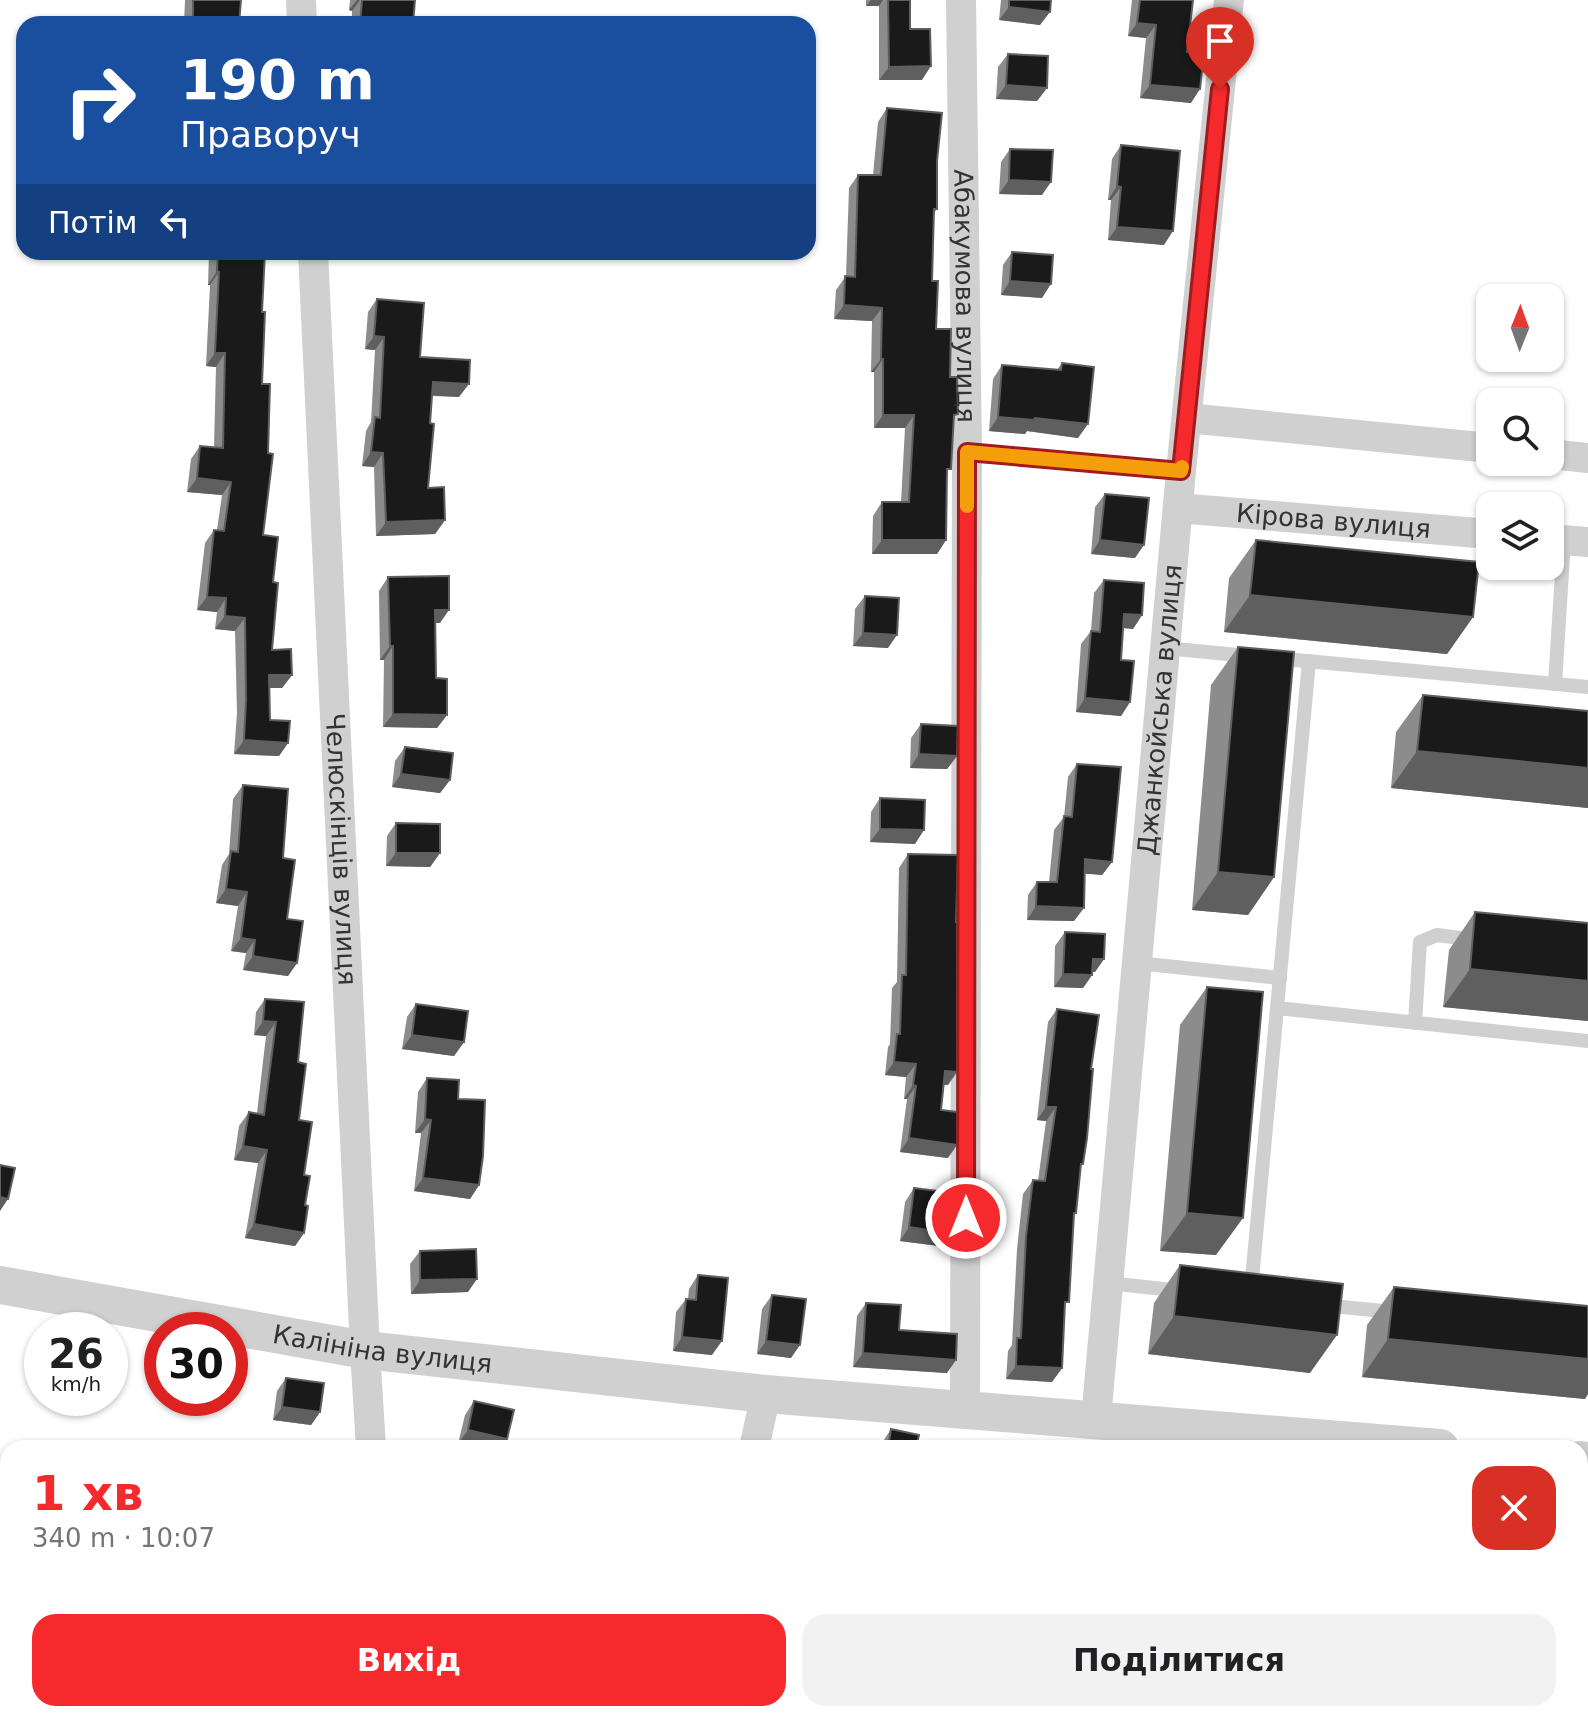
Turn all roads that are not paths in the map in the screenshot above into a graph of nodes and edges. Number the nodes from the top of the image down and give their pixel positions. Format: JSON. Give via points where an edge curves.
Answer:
{"nodes":[{"id":1,"x":961,"y":0,"type":"edge"},
{"id":2,"x":1229,"y":0,"type":"edge"},
{"id":3,"x":313,"y":260,"type":"edge"},
{"id":4,"x":1187,"y":418,"type":"junction"},
{"id":5,"x":1476,"y":447,"type":"edge"},
{"id":6,"x":967,"y":452,"type":"junction"},
{"id":7,"x":1564,"y":455,"type":"edge"},
{"id":8,"x":1588,"y":458,"type":"edge"},
{"id":9,"x":1181,"y":471,"type":"junction"},
{"id":10,"x":1178,"y":508,"type":"junction"},
{"id":11,"x":1476,"y":533,"type":"edge"},
{"id":12,"x":1567,"y":540,"type":"edge"},
{"id":13,"x":1165,"y":648,"type":"junction"},
{"id":14,"x":1309,"y":661,"type":"junction"},
{"id":15,"x":1555,"y":684,"type":"junction"},
{"id":16,"x":1588,"y":687,"type":"edge"},
{"id":17,"x":1498,"y":942,"type":"edge"},
{"id":18,"x":1137,"y":963,"type":"junction"},
{"id":19,"x":1280,"y":978,"type":"junction"},
{"id":20,"x":1277,"y":1008,"type":"junction"},
{"id":21,"x":1415,"y":1023,"type":"junction"},
{"id":22,"x":1588,"y":1041,"type":"edge"},
{"id":23,"x":1108,"y":1283,"type":"junction"},
{"id":24,"x":0,"y":1285,"type":"edge"},
{"id":25,"x":1203,"y":1293,"type":"edge"},
{"id":26,"x":1234,"y":1296,"type":"edge"},
{"id":27,"x":1312,"y":1304,"type":"edge"},
{"id":28,"x":1404,"y":1314,"type":"edge"},
{"id":29,"x":365,"y":1350,"type":"junction"},
{"id":30,"x":766,"y":1394,"type":"junction"},
{"id":31,"x":965,"y":1409,"type":"junction"},
{"id":32,"x":1096,"y":1419,"type":"junction"},
{"id":33,"x":371,"y":1440,"type":"edge"},
{"id":34,"x":756,"y":1440,"type":"edge"},
{"id":35,"x":1262,"y":1440,"type":"edge"}],
"edges":[{"from":1,"to":6,"type":"street","name":"Абакумова вулиця"},
{"from":2,"to":4,"type":"street","name":"Джанкойська вулиця"},
{"from":3,"to":29,"type":"street","name":"Челюскінців вулиця"},
{"from":4,"to":5,"type":"street"},
{"from":4,"to":9,"type":"street","name":"Джанкойська вулиця"},
{"from":6,"to":9,"type":"lane"},
{"from":6,"to":31,"type":"street","name":"Абакумова вулиця"},
{"from":7,"to":8,"type":"street"},
{"from":9,"to":10,"type":"street","name":"Джанкойська вулиця"},
{"from":10,"to":11,"type":"street","name":"Кірова вулиця"},
{"from":10,"to":13,"type":"street","name":"Джанкойська вулиця"},
{"from":12,"to":15,"type":"lane"},
{"from":13,"to":14,"type":"lane"},
{"from":13,"to":18,"type":"street","name":"Джанкойська вулиця"},
{"from":14,"to":15,"type":"lane"},
{"from":14,"to":19,"type":"lane"},
{"from":15,"to":16,"type":"lane"},
{"from":17,"to":21,"type":"lane","via":[[1437,935],[1420,942]]},
{"from":18,"to":19,"type":"lane"},
{"from":18,"to":23,"type":"street","name":"Джанкойська вулиця"},
{"from":19,"to":20,"type":"lane"},
{"from":20,"to":21,"type":"lane"},
{"from":20,"to":26,"type":"lane","via":[[1258,1298]]},
{"from":21,"to":22,"type":"lane"},
{"from":23,"to":25,"type":"lane"},
{"from":23,"to":32,"type":"street","name":"Джанкойська вулиця"},
{"from":24,"to":29,"type":"street","name":"Калініна вулиця"},
{"from":27,"to":28,"type":"lane"},
{"from":29,"to":30,"type":"street","name":"Калініна вулиця"},
{"from":29,"to":33,"type":"street","name":"Челюскінців вулиця"},
{"from":30,"to":31,"type":"street","name":"Калініна вулиця"},
{"from":30,"to":34,"type":"street"},
{"from":31,"to":32,"type":"street","name":"Калініна вулиця"},
{"from":32,"to":35,"type":"street","name":"Калініна вулиця"}]}
